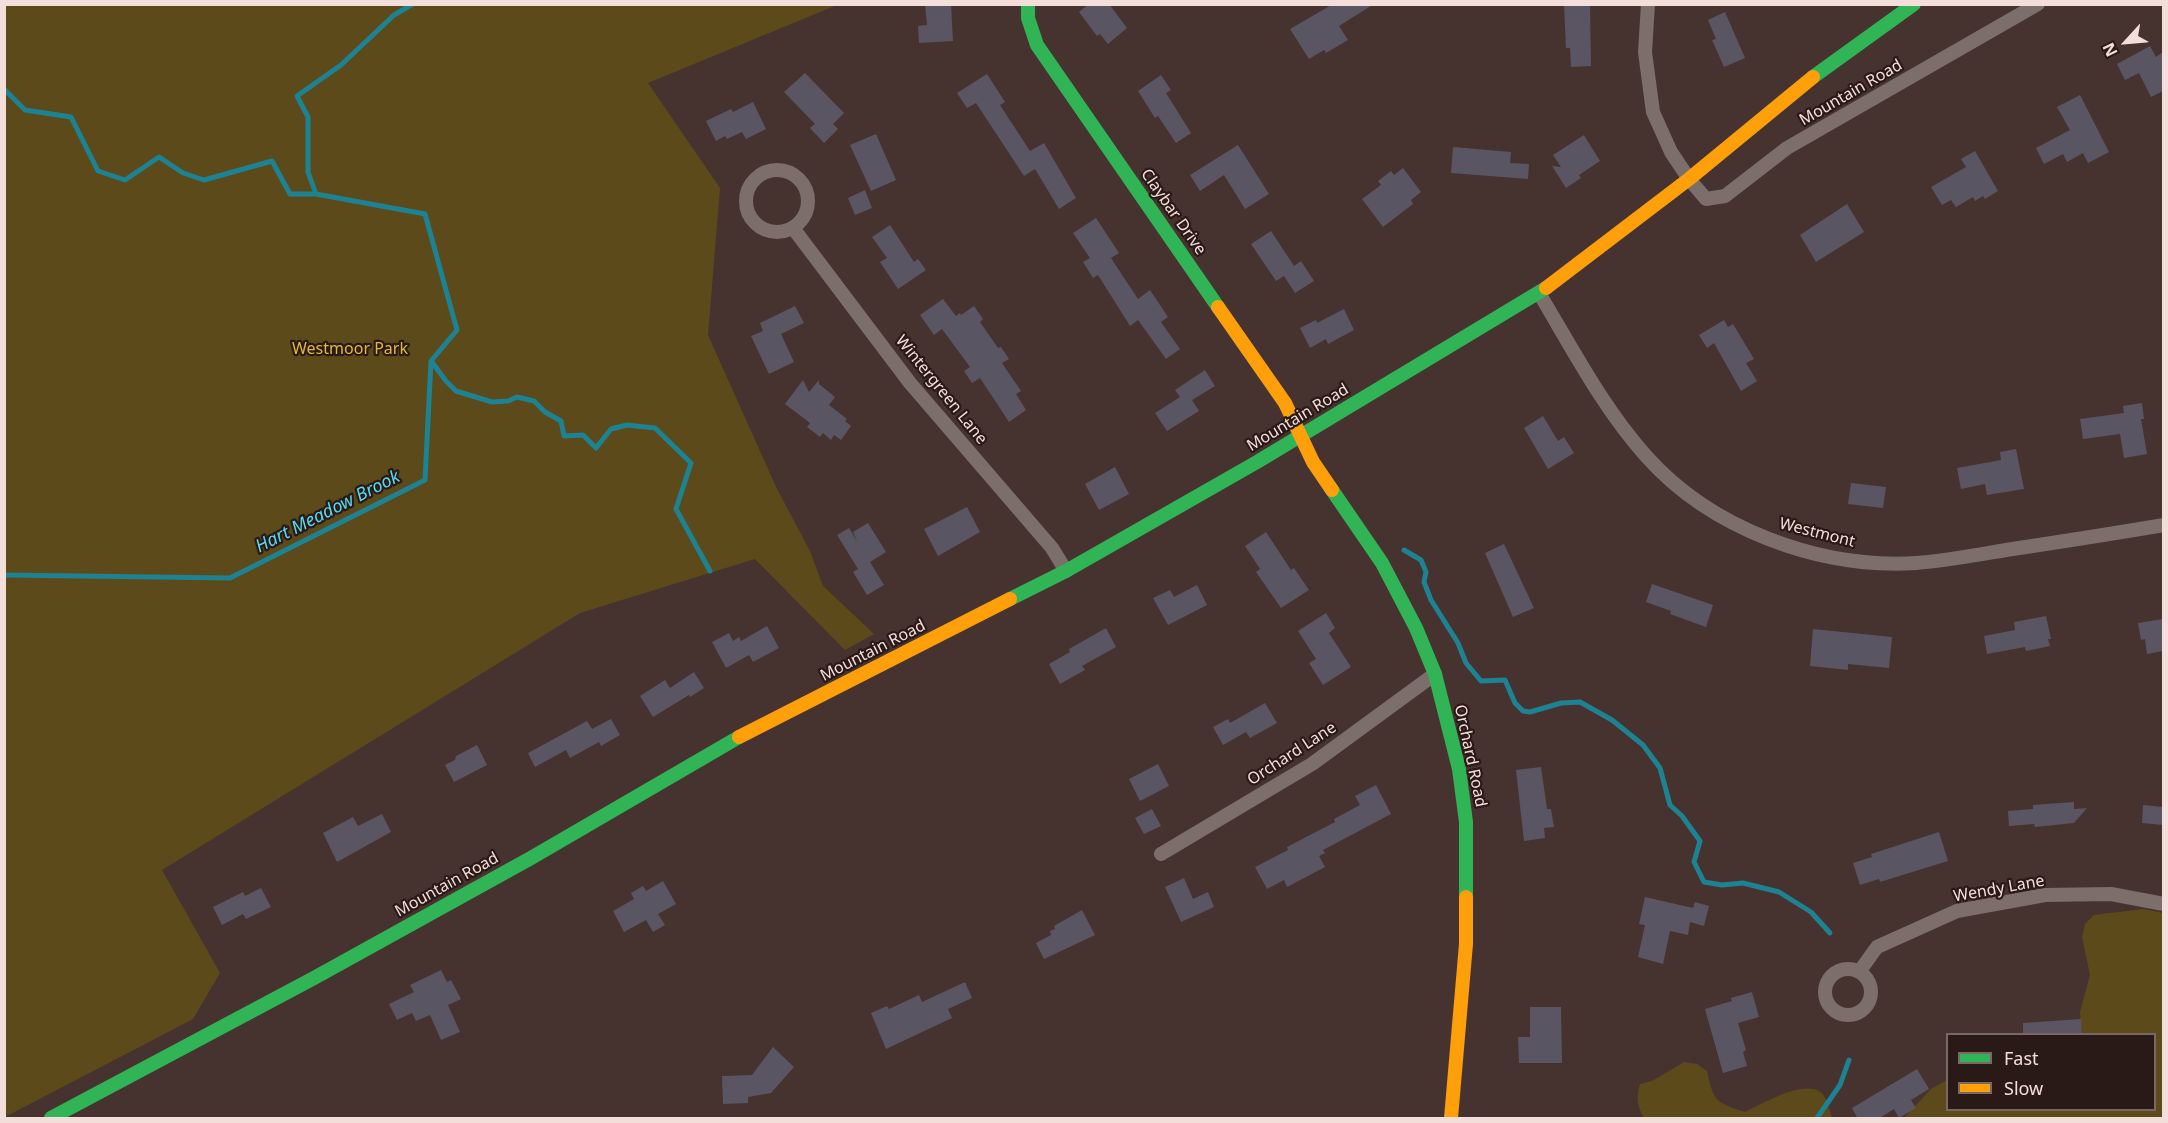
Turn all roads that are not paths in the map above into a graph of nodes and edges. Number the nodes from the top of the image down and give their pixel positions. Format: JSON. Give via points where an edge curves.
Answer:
{"nodes":[{"id":1,"x":1028,"y":4,"type":"edge"},
{"id":2,"x":1648,"y":4,"type":"edge"},
{"id":3,"x":1914,"y":4,"type":"edge"},
{"id":4,"x":2038,"y":4,"type":"edge"},
{"id":5,"x":1689,"y":179,"type":"junction"},
{"id":6,"x":793,"y":228,"type":"junction"},
{"id":7,"x":1539,"y":293,"type":"junction"},
{"id":8,"x":1301,"y":436,"type":"junction"},
{"id":9,"x":2163,"y":525,"type":"edge"},
{"id":10,"x":1066,"y":571,"type":"junction"},
{"id":11,"x":1435,"y":674,"type":"junction"},
{"id":12,"x":1161,"y":854,"type":"dead end"},
{"id":13,"x":2163,"y":904,"type":"edge"},
{"id":14,"x":1860,"y":972,"type":"dead end"},
{"id":15,"x":51,"y":1119,"type":"edge"},
{"id":16,"x":1451,"y":1119,"type":"edge"}],
"edges":[{"from":1,"to":8,"type":"main road","name":"Claybar Drive","via":[[1028,18],[1037,45],[1285,403]]},
{"from":2,"to":5,"type":"street","via":[[1645,52],[1653,112],[1671,152]]},
{"from":3,"to":5,"type":"main road","name":"Mountain Road","via":[[1815,75]]},
{"from":4,"to":5,"type":"street","name":"Mountain Road","via":[[1787,148],[1725,196],[1706,199]]},
{"from":5,"to":7,"type":"main road","name":"Mountain Road"},
{"from":6,"to":6,"type":"street","via":[[806,211],[808,200],[802,183],[785,170],[760,174],[747,190],[749,216],[766,230]]},
{"from":6,"to":10,"type":"street","name":"Wintergreen Lane","via":[[910,382],[1052,548]]},
{"from":7,"to":8,"type":"main road","name":"Mountain Road"},
{"from":7,"to":9,"type":"street","name":"Westmont","via":[[1595,387],[1646,457],[1712,512],[1787,546],[1851,560],[1916,563]]},
{"from":8,"to":10,"type":"main road","name":"Mountain Road"},
{"from":8,"to":11,"type":"main road","name":"Orchard Road","via":[[1313,462],[1394,583]]},
{"from":10,"to":15,"type":"main road","name":"Mountain Road","via":[[728,743],[510,869]]},
{"from":11,"to":12,"type":"street","name":"Orchard Lane","via":[[1312,764]]},
{"from":11,"to":16,"type":"main road","name":"Orchard Road","via":[[1459,769],[1466,822],[1467,944]]},
{"from":13,"to":14,"type":"street","name":"Wendy Lane","via":[[2111,894],[2045,895],[1957,911],[1877,947]]}]}
